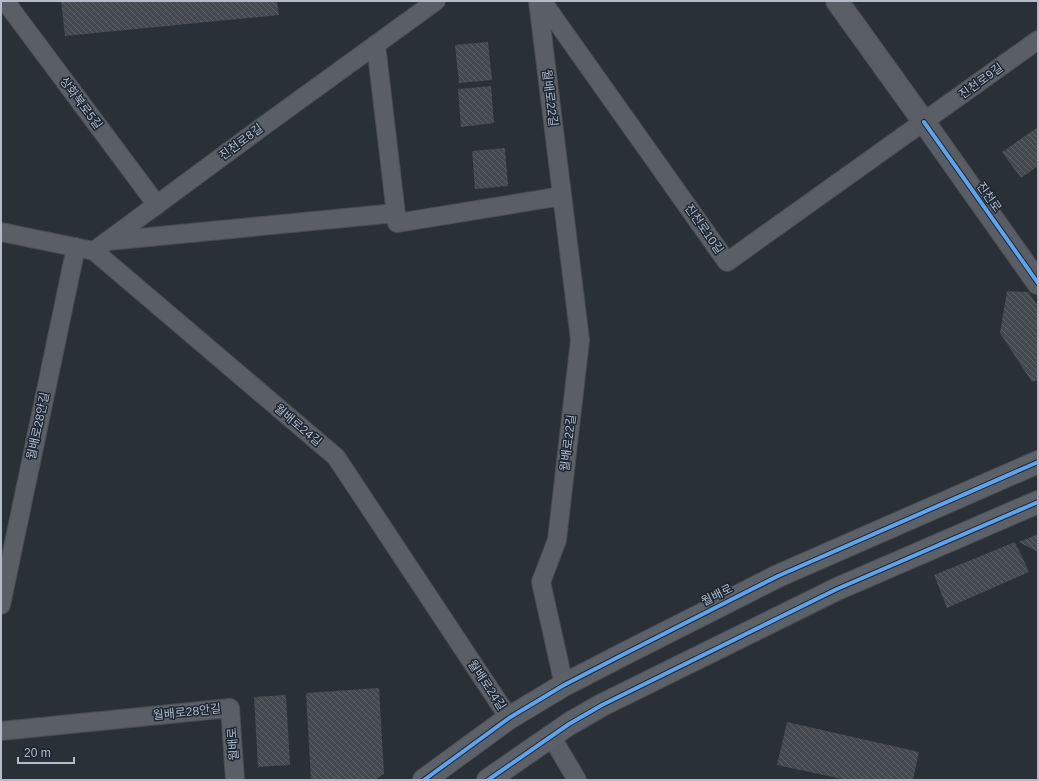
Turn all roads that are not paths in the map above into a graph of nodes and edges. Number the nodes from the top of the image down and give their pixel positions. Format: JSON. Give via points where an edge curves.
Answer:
{"nodes":[{"id":1,"x":5,"y":1,"type":"edge"},
{"id":2,"x":435,"y":1,"type":"edge"},
{"id":3,"x":538,"y":1,"type":"edge"},
{"id":4,"x":542,"y":1,"type":"edge"},
{"id":5,"x":837,"y":1,"type":"edge"},
{"id":6,"x":1038,"y":40,"type":"edge"},
{"id":7,"x":376,"y":45,"type":"junction"},
{"id":8,"x":924,"y":122,"type":"junction"},
{"id":9,"x":562,"y":196,"type":"junction"},
{"id":10,"x":157,"y":204,"type":"junction"},
{"id":11,"x":397,"y":218,"type":"junction"},
{"id":12,"x":1,"y":232,"type":"edge"},
{"id":13,"x":101,"y":246,"type":"junction"},
{"id":14,"x":76,"y":247,"type":"junction"},
{"id":15,"x":1038,"y":283,"type":"edge"},
{"id":16,"x":1038,"y":462,"type":"edge"},
{"id":17,"x":1038,"y":502,"type":"edge"},
{"id":18,"x":1,"y":605,"type":"edge"},
{"id":19,"x":564,"y":685,"type":"junction"},
{"id":20,"x":230,"y":708,"type":"joint"},
{"id":21,"x":509,"y":718,"type":"junction"},
{"id":22,"x":1,"y":731,"type":"edge"},
{"id":23,"x":551,"y":736,"type":"junction"},
{"id":24,"x":235,"y":780,"type":"edge"},
{"id":25,"x":424,"y":780,"type":"edge"},
{"id":26,"x":488,"y":780,"type":"edge"},
{"id":27,"x":577,"y":780,"type":"edge"}],
"edges":[{"from":1,"to":10,"type":"street","name":"상화북로5길"},
{"from":2,"to":7,"type":"street","name":"진천로8길"},
{"from":3,"to":9,"type":"street","name":"월배로22길"},
{"from":4,"to":8,"type":"street","name":"진천로10길","via":[[727,262]]},
{"from":5,"to":8,"type":"main road","name":"진천로"},
{"from":6,"to":8,"type":"street","name":"진천로9길"},
{"from":7,"to":10,"type":"street","name":"진천로8길"},
{"from":7,"to":11,"type":"street"},
{"from":8,"to":15,"type":"main road","name":"진천로"},
{"from":9,"to":11,"type":"street"},
{"from":9,"to":19,"type":"street","name":"월배로22길","via":[[580,340],[557,540],[541,582]]},
{"from":10,"to":13,"type":"street","name":"진천로8길"},
{"from":11,"to":13,"type":"street"},
{"from":12,"to":14,"type":"street","name":"월배로24길"},
{"from":13,"to":14,"type":"street","name":"월배로24길"},
{"from":13,"to":21,"type":"street","name":"월배로24길","via":[[336,457]]},
{"from":14,"to":18,"type":"street","name":"월배로28안길"},
{"from":16,"to":19,"type":"main road","name":"월배로","via":[[778,576]]},
{"from":17,"to":23,"type":"main road","via":[[838,589],[602,705]]},
{"from":19,"to":21,"type":"main road","name":"월배로"},
{"from":20,"to":22,"type":"street","name":"월배로28안길"},
{"from":20,"to":24,"type":"street","name":"월배로"},
{"from":21,"to":25,"type":"main road","name":"월배로"},
{"from":23,"to":26,"type":"main road"},
{"from":23,"to":27,"type":"street"}]}
